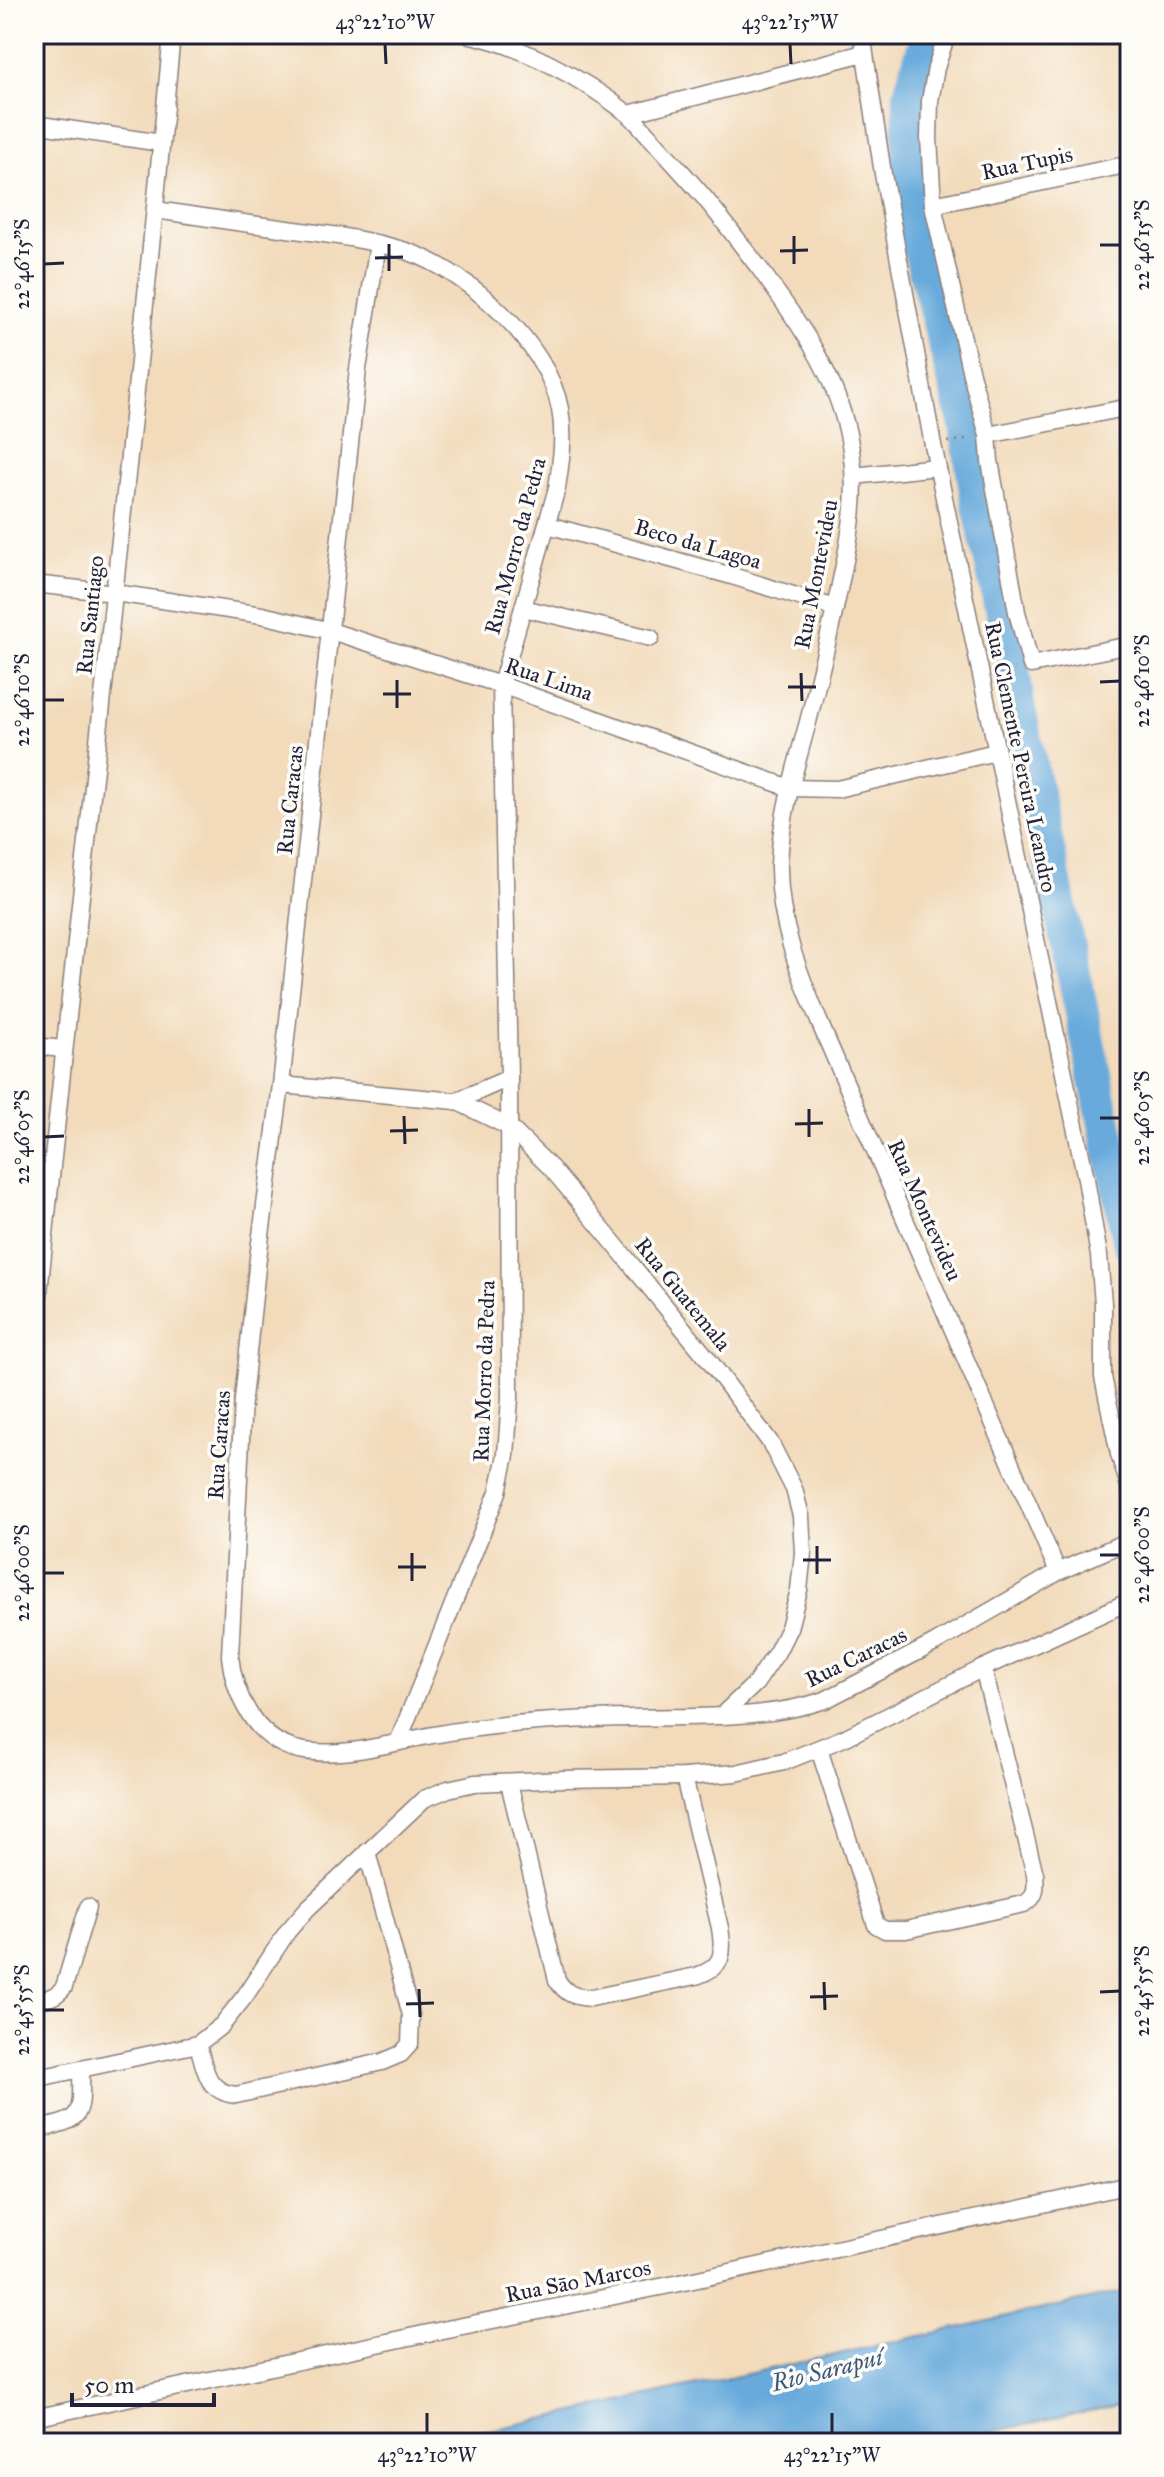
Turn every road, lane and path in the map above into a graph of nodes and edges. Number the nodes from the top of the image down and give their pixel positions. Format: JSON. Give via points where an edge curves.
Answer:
{"nodes":[{"id":1,"x":172,"y":34,"type":"edge"},
{"id":2,"x":466,"y":34,"type":"edge"},
{"id":3,"x":862,"y":34,"type":"edge"},
{"id":4,"x":947,"y":34,"type":"edge"},
{"id":5,"x":864,"y":53,"type":"junction"},
{"id":6,"x":629,"y":114,"type":"junction"},
{"id":7,"x":34,"y":124,"type":"edge"},
{"id":8,"x":161,"y":143,"type":"junction"},
{"id":9,"x":1130,"y":164,"type":"edge"},
{"id":10,"x":933,"y":205,"type":"junction"},
{"id":11,"x":156,"y":210,"type":"junction"},
{"id":12,"x":378,"y":244,"type":"junction"},
{"id":13,"x":1130,"y":407,"type":"edge"},
{"id":14,"x":985,"y":435,"type":"junction"},
{"id":15,"x":941,"y":443,"type":"dead end"},
{"id":16,"x":937,"y":467,"type":"junction"},
{"id":17,"x":854,"y":476,"type":"junction"},
{"id":18,"x":548,"y":525,"type":"junction"},
{"id":19,"x":34,"y":584,"type":"edge"},
{"id":20,"x":115,"y":593,"type":"junction"},
{"id":21,"x":523,"y":608,"type":"junction"},
{"id":22,"x":835,"y":608,"type":"junction"},
{"id":23,"x":331,"y":631,"type":"junction"},
{"id":24,"x":651,"y":638,"type":"dead end"},
{"id":25,"x":1130,"y":645,"type":"edge"},
{"id":26,"x":1028,"y":666,"type":"junction"},
{"id":27,"x":991,"y":673,"type":"dead end"},
{"id":28,"x":501,"y":685,"type":"junction"},
{"id":29,"x":996,"y":752,"type":"junction"},
{"id":30,"x":790,"y":788,"type":"junction"},
{"id":31,"x":34,"y":1046,"type":"edge"},
{"id":32,"x":63,"y":1049,"type":"junction"},
{"id":33,"x":509,"y":1078,"type":"junction"},
{"id":34,"x":281,"y":1085,"type":"junction"},
{"id":35,"x":456,"y":1101,"type":"junction"},
{"id":36,"x":509,"y":1127,"type":"junction"},
{"id":37,"x":34,"y":1343,"type":"edge"},
{"id":38,"x":1130,"y":1489,"type":"edge"},
{"id":39,"x":1130,"y":1540,"type":"edge"},
{"id":40,"x":1058,"y":1572,"type":"junction"},
{"id":41,"x":1130,"y":1601,"type":"edge"},
{"id":42,"x":983,"y":1668,"type":"junction"},
{"id":43,"x":721,"y":1716,"type":"junction"},
{"id":44,"x":398,"y":1742,"type":"junction"},
{"id":45,"x":819,"y":1749,"type":"junction"},
{"id":46,"x":684,"y":1777,"type":"junction"},
{"id":47,"x":509,"y":1783,"type":"junction"},
{"id":48,"x":367,"y":1852,"type":"junction"},
{"id":49,"x":88,"y":1907,"type":"dead end"},
{"id":50,"x":34,"y":2000,"type":"edge"},
{"id":51,"x":198,"y":2044,"type":"junction"},
{"id":52,"x":81,"y":2069,"type":"junction"},
{"id":53,"x":34,"y":2079,"type":"edge"},
{"id":54,"x":34,"y":2130,"type":"edge"},
{"id":55,"x":1130,"y":2185,"type":"edge"},
{"id":56,"x":34,"y":2418,"type":"edge"}],
"edges":[{"from":1,"to":8,"type":"street","name":"Rua Santiago"},
{"from":2,"to":6,"type":"street","name":"Rua Montevideu","via":[[563,70]]},
{"from":3,"to":5,"type":"street","name":"Rua Clemente Pereira Leandro"},
{"from":4,"to":10,"type":"street","via":[[930,101]]},
{"from":5,"to":6,"type":"street"},
{"from":5,"to":16,"type":"street","name":"Rua Clemente Pereira Leandro"},
{"from":6,"to":17,"type":"street","name":"Rua Montevideu","via":[[715,209],[801,325],[819,354],[842,414]]},
{"from":7,"to":8,"type":"street"},
{"from":8,"to":11,"type":"street","name":"Rua Santiago"},
{"from":9,"to":10,"type":"street","name":"Rua Tupis"},
{"from":10,"to":14,"type":"street"},
{"from":11,"to":12,"type":"street","name":"Rua Morro da Pedra"},
{"from":11,"to":20,"type":"street","name":"Rua Santiago"},
{"from":12,"to":18,"type":"street","name":"Rua Morro da Pedra","via":[[437,266],[487,299],[537,354],[560,407],[562,433],[562,460]]},
{"from":12,"to":23,"type":"street","name":"Rua Caracas","via":[[358,369]]},
{"from":13,"to":14,"type":"street"},
{"from":14,"to":15,"type":"path"},
{"from":14,"to":26,"type":"street"},
{"from":16,"to":17,"type":"street"},
{"from":16,"to":29,"type":"street","name":"Rua Clemente Pereira Leandro"},
{"from":17,"to":22,"type":"street","name":"Rua Montevideu","via":[[850,535]]},
{"from":18,"to":21,"type":"street","name":"Rua Morro da Pedra"},
{"from":18,"to":22,"type":"street","name":"Beco da Lagoa"},
{"from":19,"to":20,"type":"street","name":"Rua Lima"},
{"from":20,"to":23,"type":"street","name":"Rua Lima"},
{"from":20,"to":32,"type":"street","name":"Rua Santiago"},
{"from":21,"to":24,"type":"street"},
{"from":21,"to":28,"type":"street","name":"Rua Morro da Pedra"},
{"from":22,"to":30,"type":"street","name":"Rua Montevideu"},
{"from":23,"to":28,"type":"street","name":"Rua Lima"},
{"from":23,"to":34,"type":"street","name":"Rua Caracas"},
{"from":25,"to":26,"type":"street"},
{"from":26,"to":27,"type":"path"},
{"from":28,"to":30,"type":"street","name":"Rua Lima"},
{"from":28,"to":33,"type":"street","name":"Rua Morro da Pedra"},
{"from":29,"to":30,"type":"street","name":"Rua Lima","via":[[837,789]]},
{"from":29,"to":38,"type":"street","name":"Rua Clemente Pereira Leandro","via":[[1086,1179],[1101,1272],[1103,1377]]},
{"from":30,"to":40,"type":"street","name":"Rua Montevideu","via":[[779,866],[795,965]]},
{"from":31,"to":32,"type":"street"},
{"from":32,"to":37,"type":"street","name":"Rua Santiago"},
{"from":33,"to":35,"type":"street"},
{"from":33,"to":36,"type":"street","name":"Rua Morro da Pedra"},
{"from":34,"to":35,"type":"street","name":"Rua Guatemala"},
{"from":34,"to":44,"type":"street","name":"Rua Caracas","via":[[243,1399],[232,1676],[244,1707],[262,1729],[294,1749],[336,1752]]},
{"from":35,"to":36,"type":"street","name":"Rua Guatemala"},
{"from":36,"to":43,"type":"street","name":"Rua Guatemala","via":[[551,1168],[708,1359],[770,1442],[794,1489],[803,1553],[789,1628],[756,1683]]},
{"from":36,"to":44,"type":"street","name":"Rua Morro da Pedra","via":[[506,1455],[498,1492]]},
{"from":39,"to":40,"type":"street","name":"Rua Caracas"},
{"from":40,"to":43,"type":"street","name":"Rua Caracas","via":[[825,1700]]},
{"from":41,"to":42,"type":"street"},
{"from":42,"to":45,"type":"street"},
{"from":42,"to":45,"type":"street","via":[[1035,1874],[1036,1893],[1024,1904],[895,1932],[876,1925]]},
{"from":43,"to":44,"type":"street","name":"Rua Caracas","via":[[529,1723]]},
{"from":45,"to":46,"type":"street","via":[[747,1771]]},
{"from":46,"to":47,"type":"street"},
{"from":46,"to":47,"type":"street","via":[[720,1928],[719,1963],[696,1976],[591,1998],[565,1992],[557,1980]]},
{"from":47,"to":48,"type":"street","via":[[475,1783],[424,1799]]},
{"from":48,"to":51,"type":"street","via":[[307,1909],[222,2025]]},
{"from":48,"to":51,"type":"street","via":[[411,2015],[410,2044],[382,2062],[236,2095],[213,2087]]},
{"from":49,"to":50,"type":"street","via":[[64,1987],[58,1994]]},
{"from":51,"to":52,"type":"street"},
{"from":52,"to":53,"type":"street"},
{"from":52,"to":54,"type":"street","via":[[78,2114]]},
{"from":55,"to":56,"type":"street","name":"Rua Sāo Marcos"}]}
